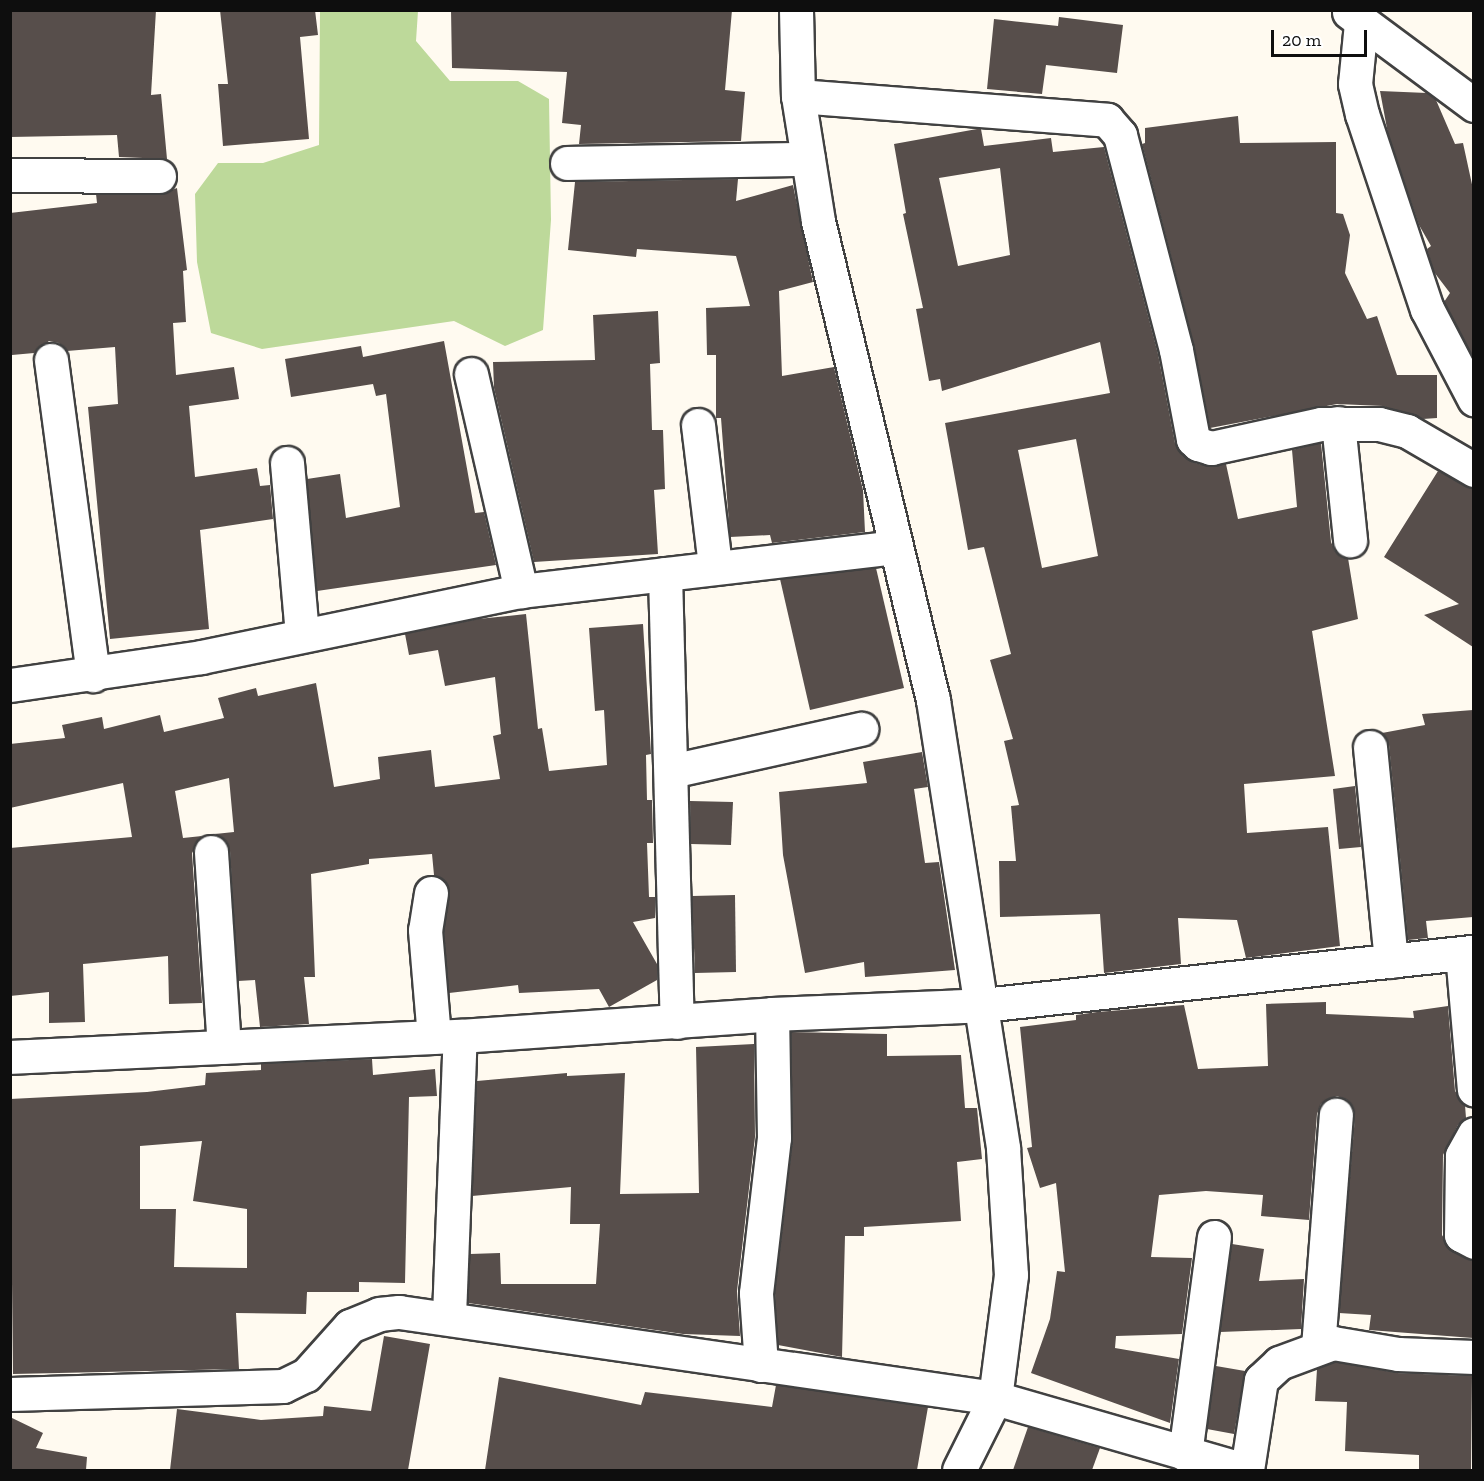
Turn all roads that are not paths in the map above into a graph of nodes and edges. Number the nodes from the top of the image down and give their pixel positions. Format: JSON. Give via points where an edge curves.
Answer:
{"nodes":[{"id":1,"x":796,"y":10,"type":"edge"},
{"id":2,"x":1354,"y":16,"type":"edge"},
{"id":3,"x":798,"y":96,"type":"junction"},
{"id":4,"x":1473,"y":105,"type":"edge"},
{"id":5,"x":808,"y":159,"type":"junction"},
{"id":6,"x":567,"y":163,"type":"dead end"},
{"id":7,"x":10,"y":175,"type":"edge"},
{"id":8,"x":159,"y":176,"type":"dead end"},
{"id":9,"x":51,"y":360,"type":"dead end"},
{"id":10,"x":471,"y":374,"type":"dead end"},
{"id":11,"x":1473,"y":399,"type":"edge"},
{"id":12,"x":1338,"y":423,"type":"junction"},
{"id":13,"x":698,"y":425,"type":"dead end"},
{"id":14,"x":287,"y":463,"type":"dead end"},
{"id":15,"x":1473,"y":470,"type":"edge"},
{"id":16,"x":1350,"y":540,"type":"dead end"},
{"id":17,"x":895,"y":547,"type":"junction"},
{"id":18,"x":715,"y":566,"type":"junction"},
{"id":19,"x":665,"y":574,"type":"junction"},
{"id":20,"x":521,"y":591,"type":"junction"},
{"id":21,"x":302,"y":634,"type":"junction"},
{"id":22,"x":93,"y":675,"type":"junction"},
{"id":23,"x":10,"y":685,"type":"edge"},
{"id":24,"x":861,"y":729,"type":"dead end"},
{"id":25,"x":1370,"y":747,"type":"dead end"},
{"id":26,"x":671,"y":771,"type":"junction"},
{"id":27,"x":211,"y":852,"type":"dead end"},
{"id":28,"x":431,"y":892,"type":"dead end"},
{"id":29,"x":1468,"y":953,"type":"edge"},
{"id":30,"x":1391,"y":961,"type":"junction"},
{"id":31,"x":983,"y":1005,"type":"junction"},
{"id":32,"x":772,"y":1014,"type":"junction"},
{"id":33,"x":677,"y":1022,"type":"junction"},
{"id":34,"x":447,"y":1037,"type":"junction"},
{"id":35,"x":224,"y":1047,"type":"junction"},
{"id":36,"x":10,"y":1057,"type":"edge"},
{"id":37,"x":1473,"y":1089,"type":"edge"},
{"id":38,"x":1336,"y":1115,"type":"dead end"},
{"id":39,"x":1473,"y":1134,"type":"edge"},
{"id":40,"x":1215,"y":1237,"type":"dead end"},
{"id":41,"x":1473,"y":1242,"type":"edge"},
{"id":42,"x":449,"y":1316,"type":"junction"},
{"id":43,"x":1318,"y":1347,"type":"junction"},
{"id":44,"x":1473,"y":1357,"type":"edge"},
{"id":45,"x":761,"y":1365,"type":"junction"},
{"id":46,"x":10,"y":1394,"type":"edge"},
{"id":47,"x":995,"y":1398,"type":"junction"},
{"id":48,"x":1185,"y":1454,"type":"junction"},
{"id":49,"x":959,"y":1470,"type":"edge"},
{"id":50,"x":1246,"y":1470,"type":"edge"}],
"edges":[{"from":1,"to":3,"type":"street"},
{"from":2,"to":4,"type":"street"},
{"from":2,"to":11,"type":"street","via":[[1355,84],[1362,114],[1427,309]]},
{"from":3,"to":5,"type":"street"},
{"from":3,"to":12,"type":"street","via":[[1107,120],[1120,135],[1176,350],[1193,439],[1211,448]]},
{"from":5,"to":6,"type":"street"},
{"from":5,"to":17,"type":"street","via":[[820,232]]},
{"from":7,"to":8,"type":"street"},
{"from":9,"to":22,"type":"street"},
{"from":10,"to":20,"type":"street"},
{"from":12,"to":15,"type":"street","via":[[1396,427]]},
{"from":12,"to":16,"type":"street"},
{"from":13,"to":18,"type":"street"},
{"from":14,"to":21,"type":"street"},
{"from":17,"to":18,"type":"street"},
{"from":17,"to":31,"type":"street","via":[[933,700]]},
{"from":18,"to":19,"type":"street"},
{"from":19,"to":20,"type":"street"},
{"from":19,"to":26,"type":"street"},
{"from":20,"to":21,"type":"street"},
{"from":21,"to":22,"type":"street","via":[[201,657]]},
{"from":22,"to":23,"type":"street"},
{"from":24,"to":26,"type":"street"},
{"from":25,"to":30,"type":"street"},
{"from":26,"to":33,"type":"street"},
{"from":27,"to":35,"type":"street"},
{"from":28,"to":34,"type":"street","via":[[425,930]]},
{"from":29,"to":30,"type":"street"},
{"from":29,"to":37,"type":"street"},
{"from":30,"to":31,"type":"street"},
{"from":31,"to":32,"type":"street"},
{"from":31,"to":47,"type":"street","via":[[1003,1148],[1011,1275]]},
{"from":32,"to":33,"type":"street"},
{"from":32,"to":45,"type":"street","via":[[774,1138],[756,1293]]},
{"from":33,"to":34,"type":"street"},
{"from":34,"to":35,"type":"street"},
{"from":34,"to":42,"type":"street"},
{"from":35,"to":36,"type":"street"},
{"from":38,"to":43,"type":"street"},
{"from":39,"to":41,"type":"street","via":[[1462,1156],[1461,1224],[1461,1235]]},
{"from":40,"to":48,"type":"street"},
{"from":42,"to":45,"type":"street"},
{"from":42,"to":46,"type":"street","via":[[399,1312],[366,1318],[350,1326],[306,1375],[283,1386]]},
{"from":43,"to":44,"type":"street","via":[[1347,1344],[1398,1354]]},
{"from":43,"to":50,"type":"street","via":[[1270,1367],[1261,1380]]},
{"from":45,"to":47,"type":"street"},
{"from":47,"to":48,"type":"street"},
{"from":47,"to":49,"type":"street"},
{"from":48,"to":50,"type":"street"}]}
